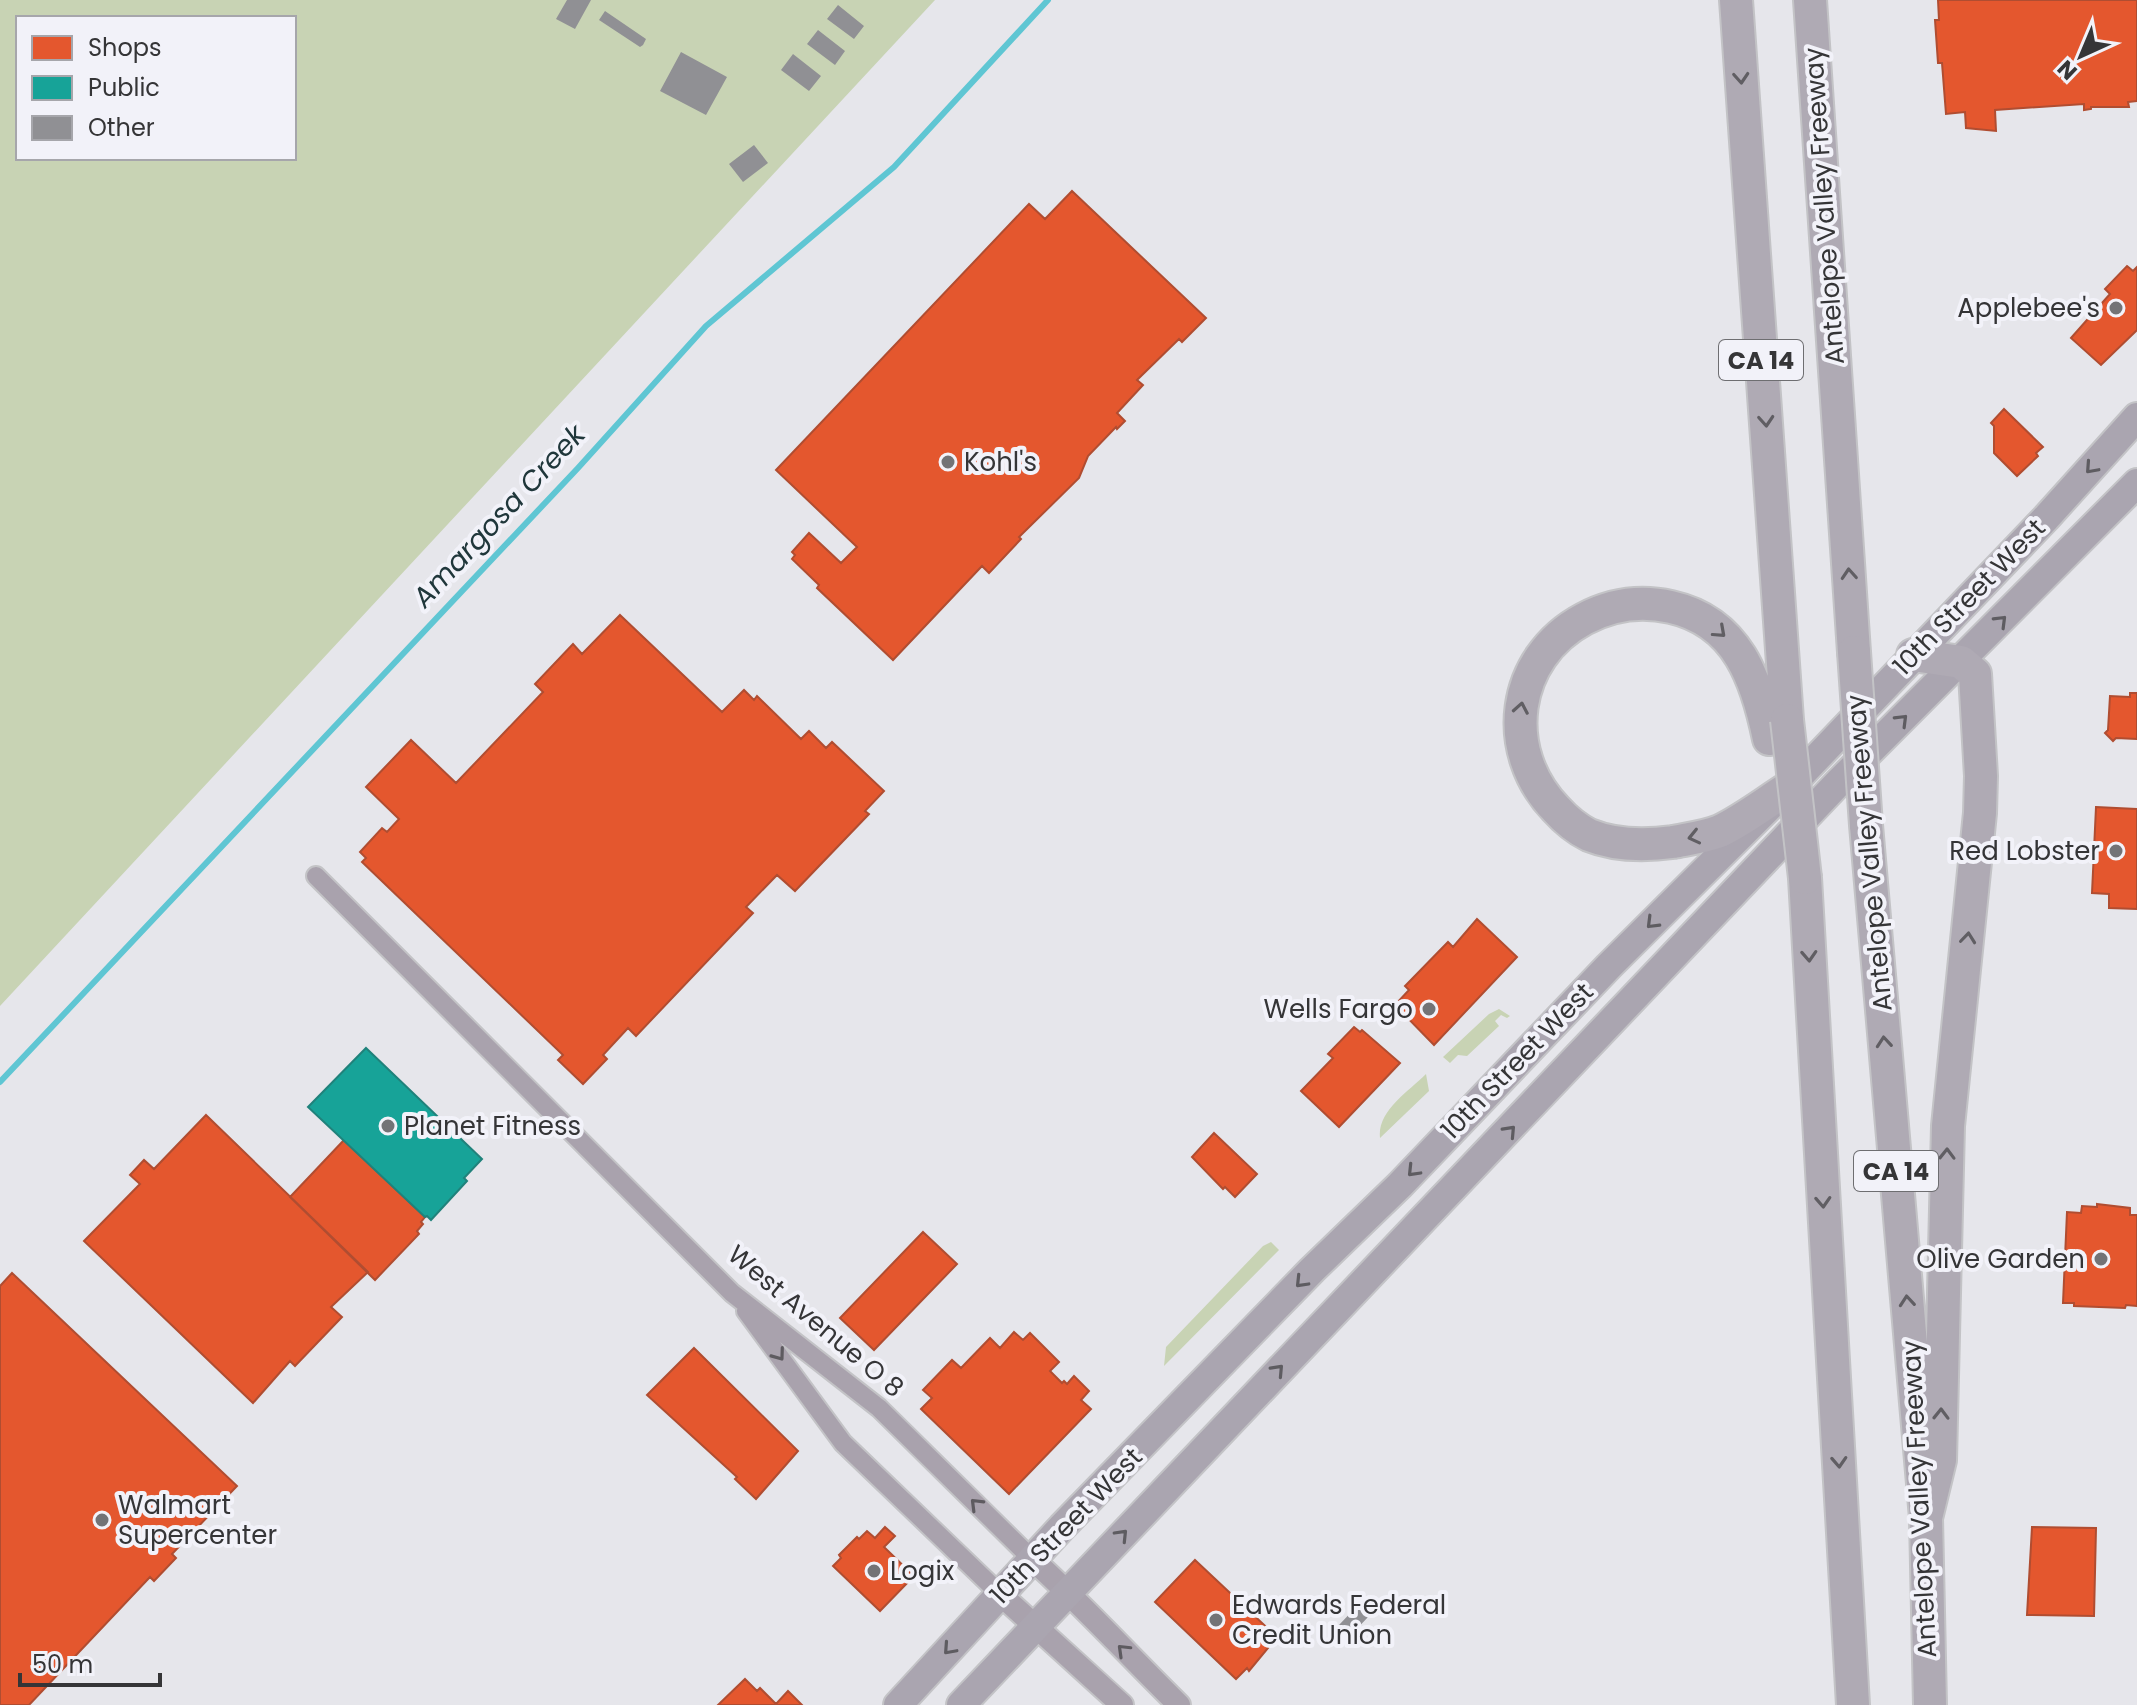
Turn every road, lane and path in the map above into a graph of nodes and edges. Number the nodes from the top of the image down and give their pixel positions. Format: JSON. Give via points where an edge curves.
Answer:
{"nodes":[{"id":1,"x":1736,"y":0,"type":"edge"},
{"id":2,"x":1810,"y":0,"type":"edge"},
{"id":3,"x":2137,"y":417,"type":"edge"},
{"id":4,"x":2137,"y":483,"type":"edge"},
{"id":5,"x":1913,"y":655,"type":"junction"},
{"id":6,"x":1961,"y":662,"type":"junction"},
{"id":7,"x":1778,"y":729,"type":"junction"},
{"id":8,"x":1787,"y":789,"type":"junction"},
{"id":9,"x":316,"y":876,"type":"dead end"},
{"id":10,"x":1378,"y":1205,"type":"junction"},
{"id":11,"x":1357,"y":1227,"type":"junction"},
{"id":12,"x":1397,"y":1248,"type":"junction"},
{"id":13,"x":732,"y":1293,"type":"junction"},
{"id":14,"x":1926,"y":1518,"type":"junction"},
{"id":15,"x":1032,"y":1559,"type":"junction"},
{"id":16,"x":1068,"y":1592,"type":"junction"},
{"id":17,"x":1000,"y":1594,"type":"junction"},
{"id":18,"x":1034,"y":1627,"type":"junction"},
{"id":19,"x":898,"y":1705,"type":"edge"},
{"id":20,"x":961,"y":1705,"type":"edge"},
{"id":21,"x":1122,"y":1705,"type":"edge"},
{"id":22,"x":1179,"y":1705,"type":"edge"},
{"id":23,"x":1853,"y":1705,"type":"edge"},
{"id":24,"x":1930,"y":1705,"type":"edge"}],
"edges":[{"from":1,"to":7,"type":"highway","number":"CA 14","one_way":true},
{"from":14,"to":2,"type":"highway","name":"Antelope Valley Freeway","number":"CA 14","one_way":true,"bridge":true,"via":[[1866,825]]},
{"from":3,"to":5,"type":"main road","name":"10th Street West","one_way":true},
{"from":6,"to":4,"type":"main road","name":"10th Street West","one_way":true},
{"from":5,"to":6,"type":"highway"},
{"from":5,"to":8,"type":"main road","name":"10th Street West"},
{"from":12,"to":6,"type":"main road","name":"10th Street West","one_way":true,"via":[[1839,782]]},
{"from":14,"to":6,"type":"highway","one_way":true,"via":[[1940,1460],[1948,1126],[1980,801],[1975,674]]},
{"from":8,"to":7,"type":"highway","one_way":true,"via":[[1720,831],[1651,845],[1618,844],[1588,834],[1546,799],[1523,753],[1518,718],[1534,667],[1562,633],[1604,609],[1658,604],[1710,623],[1733,643]]},
{"from":7,"to":23,"type":"highway","number":"CA 14","one_way":true,"bridge":true,"via":[[1805,878]]},
{"from":8,"to":10,"type":"main road","name":"10th Street West","one_way":true},
{"from":9,"to":13,"type":"street","name":"West Avenue O 8"},
{"from":10,"to":11,"type":"main road","name":"10th Street West"},
{"from":10,"to":12,"type":"main road"},
{"from":11,"to":12,"type":"main road"},
{"from":11,"to":15,"type":"main road","name":"10th Street West","one_way":true},
{"from":16,"to":12,"type":"main road","name":"10th Street West","one_way":true},
{"from":15,"to":13,"type":"street","name":"West Avenue O 8","one_way":true,"via":[[879,1408]]},
{"from":13,"to":17,"type":"street","one_way":true,"via":[[843,1443]]},
{"from":14,"to":24,"type":"highway","name":"Antelope Valley Freeway","number":"CA 14"},
{"from":15,"to":16,"type":"street","name":"West Avenue O 8"},
{"from":15,"to":17,"type":"main road","name":"10th Street West"},
{"from":16,"to":18,"type":"main road","name":"10th Street West"},
{"from":22,"to":16,"type":"street","name":"West Avenue O 8","one_way":true},
{"from":17,"to":18,"type":"street"},
{"from":17,"to":19,"type":"main road","name":"10th Street West","one_way":true},
{"from":18,"to":20,"type":"main road","name":"10th Street West"},
{"from":18,"to":21,"type":"street"}]}
